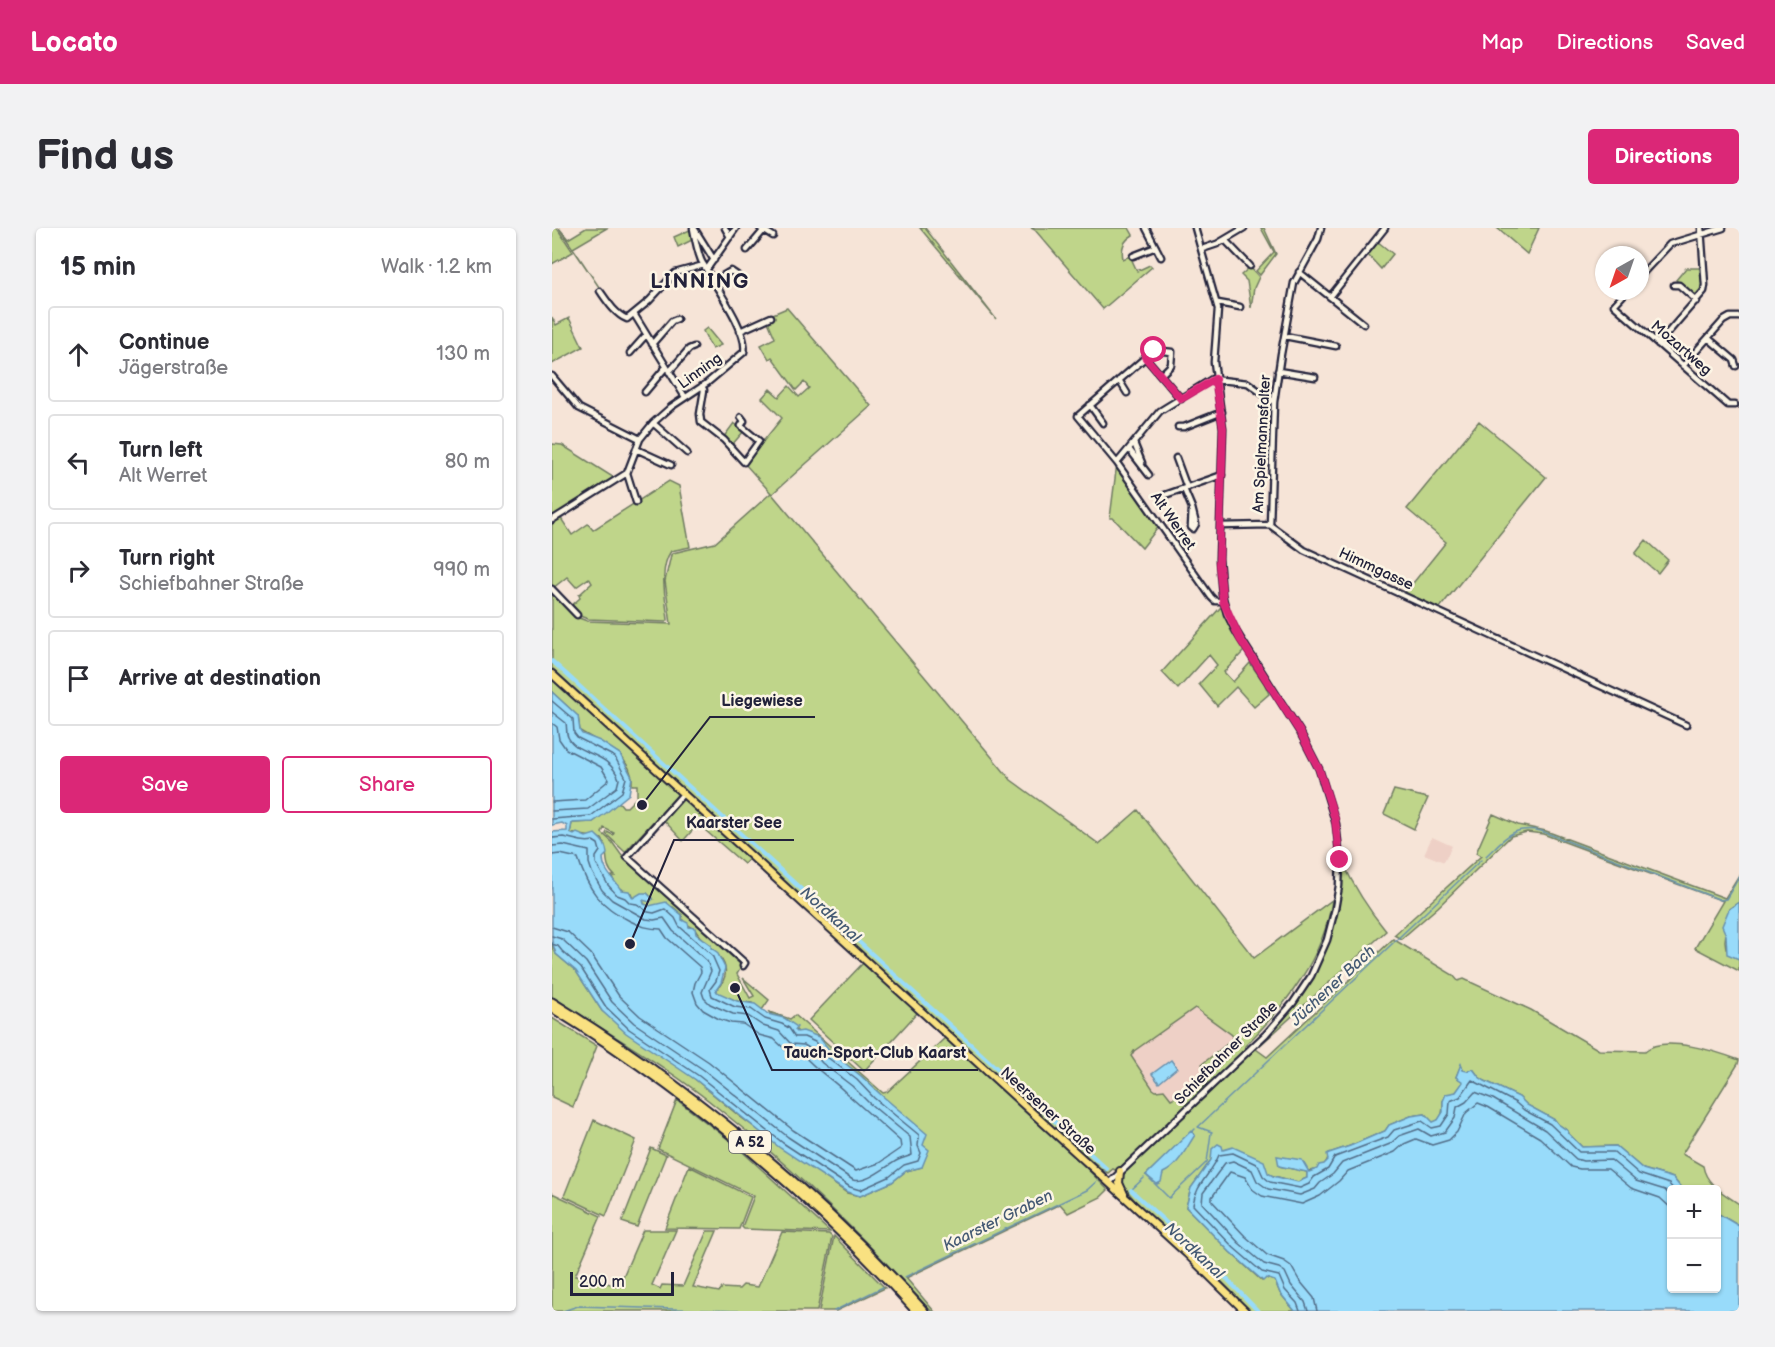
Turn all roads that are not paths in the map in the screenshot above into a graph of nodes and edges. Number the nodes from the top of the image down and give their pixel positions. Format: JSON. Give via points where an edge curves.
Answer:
{"nodes":[{"id":1,"x":693,"y":228,"type":"edge"},
{"id":2,"x":724,"y":228,"type":"edge"},
{"id":3,"x":735,"y":228,"type":"edge"},
{"id":4,"x":1146,"y":228,"type":"edge"},
{"id":5,"x":1195,"y":228,"type":"edge"},
{"id":6,"x":1244,"y":228,"type":"edge"},
{"id":7,"x":1321,"y":228,"type":"edge"},
{"id":8,"x":1385,"y":228,"type":"edge"},
{"id":9,"x":1723,"y":228,"type":"edge"},
{"id":10,"x":762,"y":229,"type":"edge"},
{"id":11,"x":1235,"y":230,"type":"edge"},
{"id":12,"x":1702,"y":231,"type":"edge"},
{"id":13,"x":773,"y":236,"type":"dead end"},
{"id":14,"x":1231,"y":236,"type":"junction"},
{"id":15,"x":730,"y":237,"type":"junction"},
{"id":16,"x":1225,"y":240,"type":"junction"},
{"id":17,"x":1156,"y":248,"type":"junction"},
{"id":18,"x":1202,"y":249,"type":"junction"},
{"id":19,"x":747,"y":250,"type":"dead end"},
{"id":20,"x":1239,"y":254,"type":"junction"},
{"id":21,"x":1133,"y":256,"type":"dead end"},
{"id":22,"x":1161,"y":257,"type":"dead end"},
{"id":23,"x":714,"y":260,"type":"junction"},
{"id":24,"x":1250,"y":266,"type":"dead end"},
{"id":25,"x":1649,"y":266,"type":"edge"},
{"id":26,"x":705,"y":267,"type":"junction"},
{"id":27,"x":1299,"y":273,"type":"junction"},
{"id":28,"x":737,"y":275,"type":"dead end"},
{"id":29,"x":714,"y":281,"type":"junction"},
{"id":30,"x":1674,"y":285,"type":"dead end"},
{"id":31,"x":600,"y":291,"type":"dead end"},
{"id":32,"x":1330,"y":297,"type":"junction"},
{"id":33,"x":1619,"y":300,"type":"edge"},
{"id":34,"x":1696,"y":301,"type":"junction"},
{"id":35,"x":1218,"y":303,"type":"junction"},
{"id":36,"x":1240,"y":307,"type":"dead end"},
{"id":37,"x":634,"y":314,"type":"junction"},
{"id":38,"x":771,"y":317,"type":"dead end"},
{"id":39,"x":1739,"y":317,"type":"edge"},
{"id":40,"x":677,"y":319,"type":"dead end"},
{"id":41,"x":1364,"y":324,"type":"dead end"},
{"id":42,"x":740,"y":331,"type":"junction"},
{"id":43,"x":646,"y":335,"type":"junction"},
{"id":44,"x":1284,"y":336,"type":"junction"},
{"id":45,"x":1708,"y":338,"type":"junction"},
{"id":46,"x":652,"y":344,"type":"junction"},
{"id":47,"x":1658,"y":344,"type":"junction"},
{"id":48,"x":1336,"y":346,"type":"dead end"},
{"id":49,"x":694,"y":347,"type":"dead end"},
{"id":50,"x":630,"y":353,"type":"dead end"},
{"id":51,"x":1145,"y":357,"type":"junction"},
{"id":52,"x":1683,"y":366,"type":"junction"},
{"id":53,"x":1736,"y":366,"type":"dead end"},
{"id":54,"x":667,"y":370,"type":"junction"},
{"id":55,"x":1278,"y":371,"type":"junction"},
{"id":56,"x":1161,"y":375,"type":"junction"},
{"id":57,"x":552,"y":376,"type":"edge"},
{"id":58,"x":1315,"y":377,"type":"dead end"},
{"id":59,"x":1215,"y":379,"type":"junction"},
{"id":60,"x":1119,"y":380,"type":"junction"},
{"id":61,"x":702,"y":386,"type":"junction"},
{"id":62,"x":645,"y":392,"type":"dead end"},
{"id":63,"x":1127,"y":393,"type":"dead end"},
{"id":64,"x":685,"y":397,"type":"junction"},
{"id":65,"x":1181,"y":399,"type":"junction"},
{"id":66,"x":1274,"y":402,"type":"junction"},
{"id":67,"x":1090,"y":405,"type":"junction"},
{"id":68,"x":1735,"y":405,"type":"dead end"},
{"id":69,"x":1222,"y":412,"type":"junction"},
{"id":70,"x":741,"y":417,"type":"dead end"},
{"id":71,"x":653,"y":423,"type":"junction"},
{"id":72,"x":1103,"y":423,"type":"dead end"},
{"id":73,"x":1178,"y":428,"type":"dead end"},
{"id":74,"x":640,"y":439,"type":"junction"},
{"id":75,"x":1134,"y":443,"type":"junction"},
{"id":76,"x":636,"y":449,"type":"junction"},
{"id":77,"x":1129,"y":449,"type":"junction"},
{"id":78,"x":687,"y":453,"type":"dead end"},
{"id":79,"x":1176,"y":459,"type":"dead end"},
{"id":80,"x":1117,"y":463,"type":"junction"},
{"id":81,"x":671,"y":465,"type":"dead end"},
{"id":82,"x":627,"y":473,"type":"junction"},
{"id":83,"x":1222,"y":475,"type":"junction"},
{"id":84,"x":1185,"y":489,"type":"junction"},
{"id":85,"x":1165,"y":495,"type":"dead end"},
{"id":86,"x":636,"y":502,"type":"dead end"},
{"id":87,"x":1192,"y":508,"type":"dead end"},
{"id":88,"x":552,"y":520,"type":"edge"},
{"id":89,"x":1269,"y":525,"type":"junction"},
{"id":90,"x":1220,"y":526,"type":"junction"},
{"id":91,"x":552,"y":589,"type":"edge"},
{"id":92,"x":1223,"y":601,"type":"junction"},
{"id":93,"x":578,"y":615,"type":"dead end"},
{"id":94,"x":552,"y":674,"type":"edge"},
{"id":95,"x":1686,"y":725,"type":"dead end"},
{"id":96,"x":683,"y":794,"type":"junction"},
{"id":97,"x":743,"y":966,"type":"dead end"},
{"id":98,"x":552,"y":1002,"type":"edge"},
{"id":99,"x":552,"y":1008,"type":"edge"},
{"id":100,"x":1120,"y":1172,"type":"junction"},
{"id":101,"x":1109,"y":1183,"type":"junction"},
{"id":102,"x":1129,"y":1202,"type":"junction"},
{"id":103,"x":916,"y":1311,"type":"edge"},
{"id":104,"x":924,"y":1311,"type":"edge"},
{"id":105,"x":1245,"y":1311,"type":"edge"}],
"edges":[{"from":1,"to":23,"type":"street"},
{"from":1,"to":26,"type":"street"},
{"from":2,"to":15,"type":"street"},
{"from":3,"to":15,"type":"street"},
{"from":4,"to":17,"type":"street"},
{"from":5,"to":18,"type":"street","name":"Schiefbahner Straße"},
{"from":6,"to":11,"type":"street"},
{"from":7,"to":27,"type":"street","name":"Am Spielmannsfalter"},
{"from":8,"to":32,"type":"street"},
{"from":9,"to":12,"type":"street"},
{"from":10,"to":13,"type":"street"},
{"from":10,"to":19,"type":"street"},
{"from":11,"to":14,"type":"street"},
{"from":12,"to":25,"type":"street","via":[[1668,245]]},
{"from":12,"to":34,"type":"street","via":[[1705,287]]},
{"from":14,"to":16,"type":"street"},
{"from":14,"to":20,"type":"street"},
{"from":15,"to":23,"type":"street"},
{"from":16,"to":18,"type":"street"},
{"from":16,"to":20,"type":"street"},
{"from":17,"to":21,"type":"street"},
{"from":17,"to":22,"type":"street"},
{"from":18,"to":35,"type":"street","name":"Schiefbahner Straße"},
{"from":20,"to":24,"type":"street"},
{"from":23,"to":26,"type":"street"},
{"from":26,"to":29,"type":"street"},
{"from":26,"to":37,"type":"street","via":[[675,273]]},
{"from":27,"to":32,"type":"street"},
{"from":27,"to":44,"type":"street","name":"Am Spielmannsfalter"},
{"from":28,"to":29,"type":"street","via":[[731,271]]},
{"from":29,"to":42,"type":"street"},
{"from":30,"to":34,"type":"street"},
{"from":31,"to":37,"type":"street","via":[[623,318]]},
{"from":32,"to":41,"type":"street"},
{"from":33,"to":47,"type":"street","name":"Mozartweg","via":[[1614,305]]},
{"from":34,"to":47,"type":"street"},
{"from":35,"to":36,"type":"street"},
{"from":35,"to":59,"type":"street","name":"Schiefbahner Straße"},
{"from":37,"to":43,"type":"street"},
{"from":38,"to":42,"type":"street"},
{"from":39,"to":45,"type":"street","via":[[1726,319]]},
{"from":40,"to":46,"type":"street"},
{"from":42,"to":61,"type":"street","name":"Linning","via":[[745,345],[743,354]]},
{"from":43,"to":46,"type":"street"},
{"from":43,"to":50,"type":"street"},
{"from":44,"to":48,"type":"street"},
{"from":44,"to":55,"type":"street","name":"Am Spielmannsfalter"},
{"from":45,"to":52,"type":"street"},
{"from":45,"to":53,"type":"street"},
{"from":46,"to":54,"type":"street"},
{"from":47,"to":52,"type":"street","name":"Mozartweg"},
{"from":49,"to":54,"type":"street"},
{"from":51,"to":56,"type":"street"},
{"from":51,"to":56,"type":"street","via":[[1154,350],[1171,351],[1171,365]]},
{"from":51,"to":60,"type":"street"},
{"from":52,"to":68,"type":"street","name":"Mozartweg","via":[[1728,405]]},
{"from":54,"to":62,"type":"street"},
{"from":54,"to":64,"type":"street"},
{"from":55,"to":58,"type":"street"},
{"from":55,"to":66,"type":"street","name":"Am Spielmannsfalter"},
{"from":56,"to":65,"type":"street"},
{"from":57,"to":74,"type":"street","via":[[579,408]]},
{"from":59,"to":65,"type":"street"},
{"from":59,"to":66,"type":"street","via":[[1248,383]]},
{"from":59,"to":69,"type":"street","name":"Schiefbahner Straße"},
{"from":60,"to":63,"type":"street"},
{"from":60,"to":67,"type":"street"},
{"from":61,"to":64,"type":"street","name":"Linning"},
{"from":61,"to":70,"type":"street","via":[[701,422],[744,462],[759,441],[741,426]]},
{"from":64,"to":71,"type":"street","name":"Linning"},
{"from":65,"to":75,"type":"street","via":[[1158,413]]},
{"from":66,"to":89,"type":"street","name":"Am Spielmannsfalter"},
{"from":67,"to":72,"type":"street"},
{"from":67,"to":80,"type":"street","name":"Alt Werret","via":[[1078,416]]},
{"from":69,"to":73,"type":"street"},
{"from":69,"to":83,"type":"street","name":"Schiefbahner Straße"},
{"from":71,"to":74,"type":"street","name":"Linning"},
{"from":71,"to":78,"type":"street"},
{"from":74,"to":76,"type":"street","name":"Linning"},
{"from":75,"to":77,"type":"street"},
{"from":75,"to":77,"type":"street","via":[[1147,473]]},
{"from":76,"to":81,"type":"street"},
{"from":76,"to":82,"type":"street","name":"Linning"},
{"from":77,"to":80,"type":"street"},
{"from":79,"to":84,"type":"street"},
{"from":80,"to":92,"type":"street","name":"Alt Werret","via":[[1211,597]]},
{"from":82,"to":86,"type":"street"},
{"from":82,"to":88,"type":"street"},
{"from":83,"to":84,"type":"street"},
{"from":83,"to":90,"type":"street","name":"Schiefbahner Straße"},
{"from":84,"to":85,"type":"street"},
{"from":84,"to":87,"type":"street"},
{"from":89,"to":90,"type":"street"},
{"from":89,"to":95,"type":"street","name":"Himmgasse","via":[[1304,550]]},
{"from":90,"to":92,"type":"street","name":"Schiefbahner Straße"},
{"from":91,"to":93,"type":"street"},
{"from":92,"to":100,"type":"street","name":"Schiefbahner Straße","via":[[1240,639],[1306,742],[1324,784],[1336,824],[1340,860],[1335,909],[1320,958],[1287,1011]]},
{"from":94,"to":96,"type":"main road","name":"Neersener Straße"},
{"from":96,"to":97,"type":"street","via":[[627,856],[741,959]]},
{"from":96,"to":101,"type":"main road","name":"Neersener Straße"},
{"from":98,"to":104,"type":"highway","number":"A 52","via":[[631,1052],[740,1134],[817,1201]]},
{"from":99,"to":103,"type":"highway","number":"A 52","via":[[607,1042],[736,1138],[812,1205]]},
{"from":100,"to":101,"type":"street","name":"Schiefbahner Straße"},
{"from":100,"to":102,"type":"main road","via":[[1120,1186]]},
{"from":101,"to":102,"type":"main road","name":"Neersener Straße"},
{"from":102,"to":105,"type":"main road","name":"Neersener Straße"}]}
